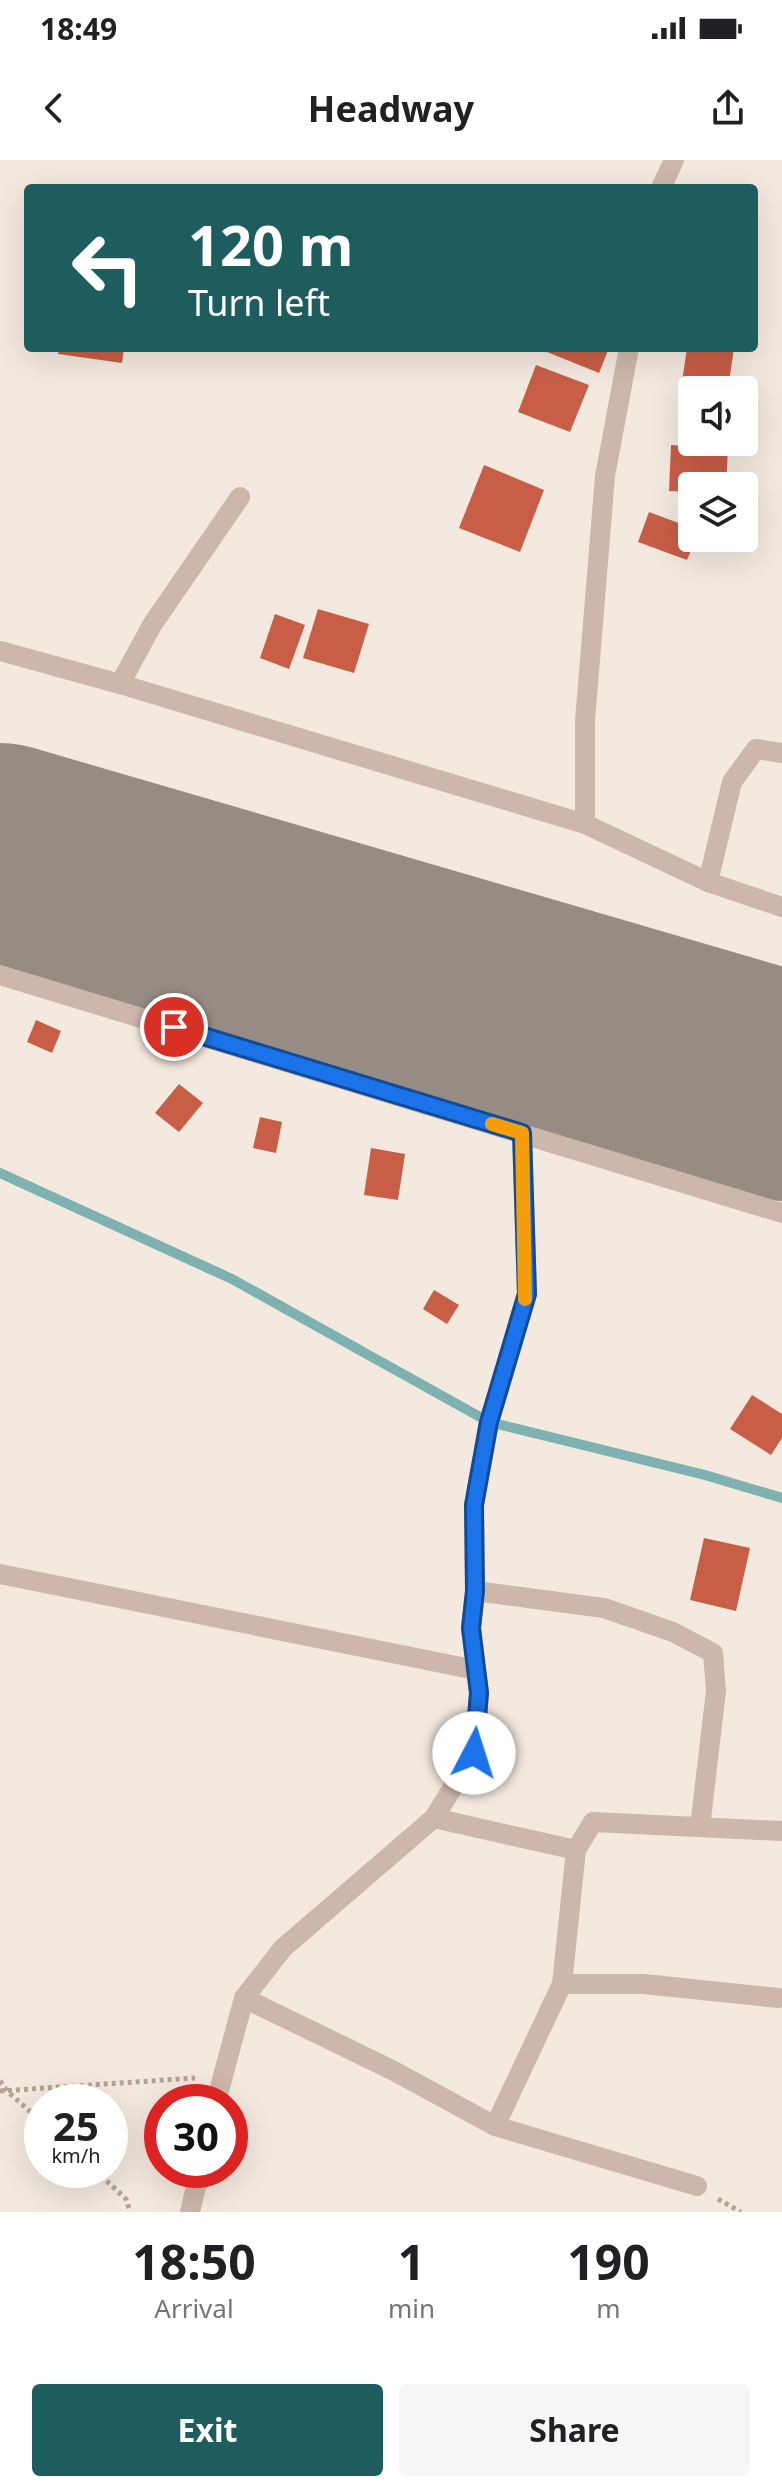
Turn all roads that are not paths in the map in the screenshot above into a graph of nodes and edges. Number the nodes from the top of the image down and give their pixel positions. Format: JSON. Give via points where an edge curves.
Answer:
{"nodes":[{"id":1,"x":674,"y":160,"type":"edge"},
{"id":2,"x":663,"y":184,"type":"edge"},
{"id":3,"x":628,"y":352,"type":"edge"},
{"id":4,"x":240,"y":497,"type":"dead end"},
{"id":5,"x":0,"y":651,"type":"edge"},
{"id":6,"x":120,"y":684,"type":"junction"},
{"id":7,"x":782,"y":753,"type":"edge"},
{"id":8,"x":585,"y":824,"type":"junction"},
{"id":9,"x":708,"y":882,"type":"junction"},
{"id":10,"x":782,"y":907,"type":"edge"},
{"id":11,"x":0,"y":975,"type":"edge"},
{"id":12,"x":522,"y":1133,"type":"junction"},
{"id":13,"x":782,"y":1213,"type":"edge"},
{"id":14,"x":0,"y":1574,"type":"edge"},
{"id":15,"x":475,"y":1591,"type":"junction"},
{"id":16,"x":476,"y":1670,"type":"junction"},
{"id":17,"x":434,"y":1818,"type":"junction"},
{"id":18,"x":700,"y":1827,"type":"junction"},
{"id":19,"x":782,"y":1831,"type":"edge"},
{"id":20,"x":576,"y":1850,"type":"junction"},
{"id":21,"x":562,"y":1984,"type":"junction"},
{"id":22,"x":244,"y":1998,"type":"junction"},
{"id":23,"x":778,"y":1998,"type":"dead end"},
{"id":24,"x":220,"y":2084,"type":"edge"},
{"id":25,"x":495,"y":2126,"type":"junction"},
{"id":26,"x":697,"y":2186,"type":"dead end"},
{"id":27,"x":196,"y":2188,"type":"edge"},
{"id":28,"x":190,"y":2212,"type":"edge"}],
"edges":[{"from":1,"to":2,"type":"street"},
{"from":3,"to":8,"type":"street","via":[[605,476],[585,721]]},
{"from":4,"to":6,"type":"street","via":[[152,625]]},
{"from":5,"to":6,"type":"street"},
{"from":6,"to":8,"type":"street"},
{"from":7,"to":9,"type":"street","via":[[756,749],[732,782]]},
{"from":8,"to":9,"type":"street"},
{"from":9,"to":10,"type":"street"},
{"from":11,"to":12,"type":"street"},
{"from":12,"to":13,"type":"street"},
{"from":12,"to":15,"type":"street","via":[[527,1294],[480,1465],[474,1505]]},
{"from":14,"to":16,"type":"street"},
{"from":15,"to":16,"type":"street","via":[[471,1628]]},
{"from":15,"to":18,"type":"street","via":[[604,1608],[673,1632],[713,1653],[716,1691]]},
{"from":16,"to":17,"type":"street","via":[[474,1753]]},
{"from":17,"to":20,"type":"street"},
{"from":17,"to":22,"type":"street","via":[[283,1948]]},
{"from":18,"to":19,"type":"street"},
{"from":18,"to":20,"type":"street","via":[[593,1822]]},
{"from":20,"to":21,"type":"street"},
{"from":21,"to":23,"type":"street","via":[[644,1984]]},
{"from":21,"to":25,"type":"street"},
{"from":22,"to":24,"type":"street"},
{"from":22,"to":25,"type":"street"},
{"from":25,"to":26,"type":"street"},
{"from":27,"to":28,"type":"street"}]}
